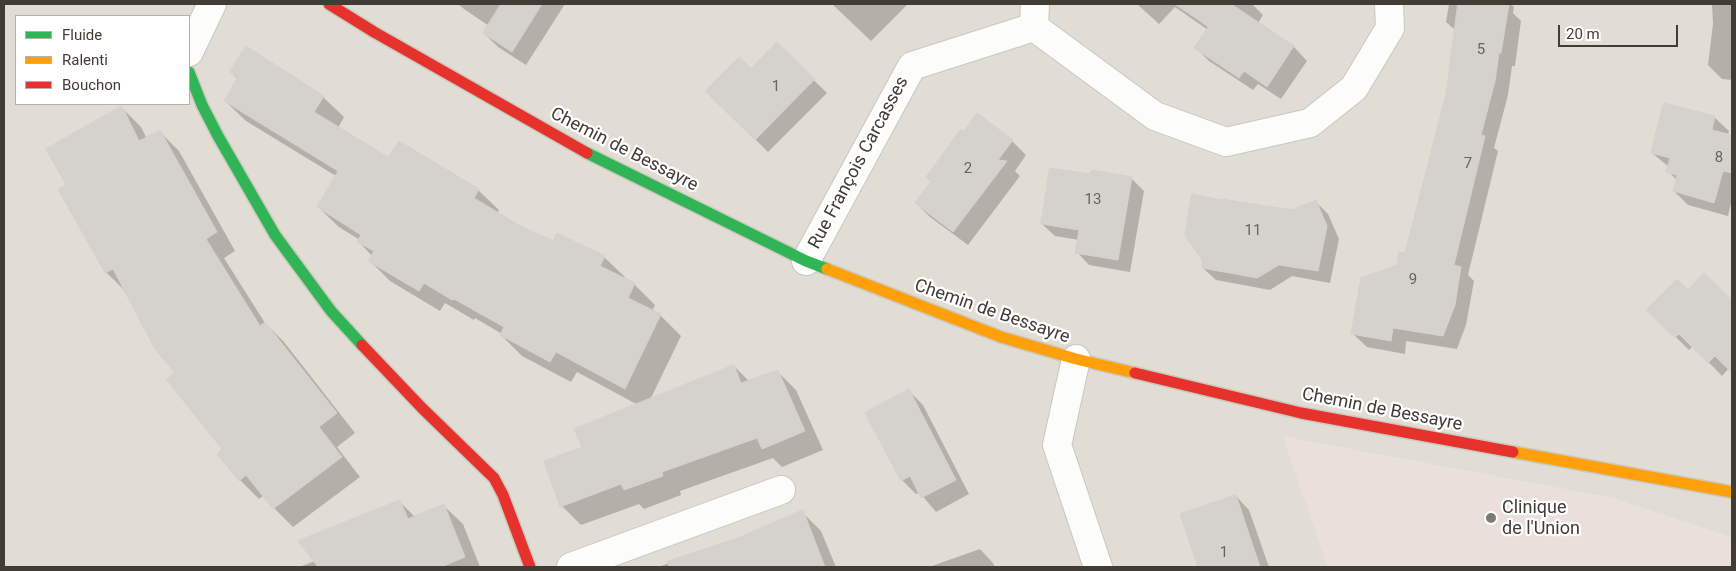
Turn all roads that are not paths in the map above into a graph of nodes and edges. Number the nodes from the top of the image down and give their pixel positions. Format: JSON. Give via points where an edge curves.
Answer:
{"nodes":[{"id":1,"x":212,"y":4,"type":"edge"},
{"id":2,"x":329,"y":4,"type":"edge"},
{"id":3,"x":1389,"y":4,"type":"edge"},
{"id":4,"x":1035,"y":16,"type":"edge"},
{"id":5,"x":190,"y":50,"type":"edge"},
{"id":6,"x":190,"y":75,"type":"edge"},
{"id":7,"x":806,"y":261,"type":"junction"},
{"id":8,"x":1076,"y":359,"type":"junction"},
{"id":9,"x":781,"y":490,"type":"dead end"},
{"id":10,"x":1732,"y":492,"type":"edge"},
{"id":11,"x":530,"y":567,"type":"edge"},
{"id":12,"x":571,"y":567,"type":"edge"},
{"id":13,"x":1098,"y":567,"type":"edge"}],
"edges":[{"from":1,"to":5,"type":"street"},
{"from":2,"to":7,"type":"street","name":"Chemin de Bessayre","via":[[583,151]]},
{"from":3,"to":4,"type":"street","via":[[1390,28],[1354,88],[1310,123],[1226,142],[1155,116]]},
{"from":4,"to":7,"type":"street","name":"Rue François Carcasses","via":[[912,66]]},
{"from":6,"to":11,"type":"street","via":[[218,136],[275,235],[331,311],[422,408],[494,478]]},
{"from":7,"to":8,"type":"street","name":"Chemin de Bessayre","via":[[1001,337]]},
{"from":8,"to":10,"type":"street","name":"Chemin de Bessayre","via":[[1301,413]]},
{"from":8,"to":13,"type":"street","via":[[1057,445]]},
{"from":9,"to":12,"type":"street"}]}
